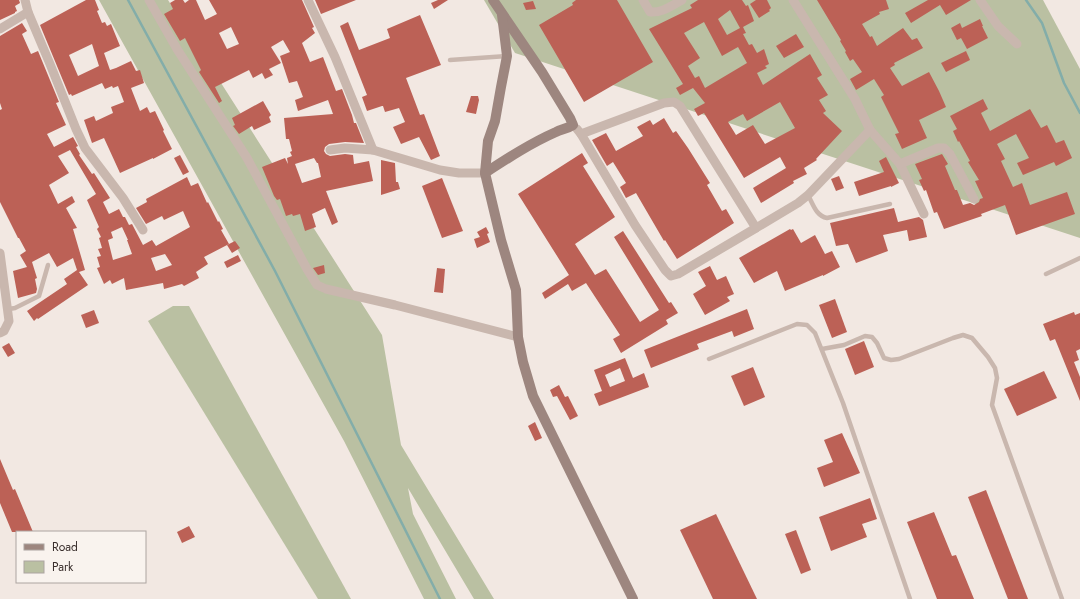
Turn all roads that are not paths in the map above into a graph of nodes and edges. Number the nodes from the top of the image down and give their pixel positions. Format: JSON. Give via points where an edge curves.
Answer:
{"nodes":[{"id":1,"x":25,"y":0,"type":"edge"},
{"id":2,"x":149,"y":0,"type":"edge"},
{"id":3,"x":308,"y":0,"type":"edge"},
{"id":4,"x":493,"y":0,"type":"edge"},
{"id":5,"x":643,"y":0,"type":"edge"},
{"id":6,"x":682,"y":0,"type":"edge"},
{"id":7,"x":793,"y":0,"type":"edge"},
{"id":8,"x":980,"y":0,"type":"edge"},
{"id":9,"x":28,"y":12,"type":"junction"},
{"id":10,"x":502,"y":13,"type":"junction"},
{"id":11,"x":0,"y":29,"type":"edge"},
{"id":12,"x":1017,"y":44,"type":"dead end"},
{"id":13,"x":507,"y":56,"type":"junction"},
{"id":14,"x":450,"y":60,"type":"dead end"},
{"id":15,"x":573,"y":125,"type":"junction"},
{"id":16,"x":870,"y":130,"type":"junction"},
{"id":17,"x":581,"y":134,"type":"junction"},
{"id":18,"x":330,"y":150,"type":"dead end"},
{"id":19,"x":373,"y":150,"type":"junction"},
{"id":20,"x":900,"y":164,"type":"junction"},
{"id":21,"x":485,"y":172,"type":"junction"},
{"id":22,"x":808,"y":195,"type":"junction"},
{"id":23,"x":974,"y":199,"type":"dead end"},
{"id":24,"x":890,"y":204,"type":"dead end"},
{"id":25,"x":924,"y":214,"type":"dead end"},
{"id":26,"x":756,"y":228,"type":"junction"},
{"id":27,"x":143,"y":230,"type":"dead end"},
{"id":28,"x":0,"y":254,"type":"edge"},
{"id":29,"x":1080,"y":258,"type":"edge"},
{"id":30,"x":48,"y":265,"type":"dead end"},
{"id":31,"x":1046,"y":274,"type":"dead end"},
{"id":32,"x":9,"y":309,"type":"junction"},
{"id":33,"x":0,"y":333,"type":"edge"},
{"id":34,"x":518,"y":337,"type":"junction"},
{"id":35,"x":822,"y":349,"type":"junction"},
{"id":36,"x":709,"y":359,"type":"dead end"},
{"id":37,"x":633,"y":599,"type":"edge"},
{"id":38,"x":910,"y":599,"type":"edge"},
{"id":39,"x":1062,"y":599,"type":"edge"}],
"edges":[{"from":1,"to":9,"type":"street"},
{"from":2,"to":34,"type":"street","via":[[173,43],[246,158],[317,285],[338,293]]},
{"from":3,"to":19,"type":"street","via":[[335,57]]},
{"from":4,"to":10,"type":"street"},
{"from":5,"to":6,"type":"street","via":[[650,12],[664,10]]},
{"from":7,"to":16,"type":"street","via":[[854,99]]},
{"from":8,"to":12,"type":"street","via":[[998,26]]},
{"from":9,"to":11,"type":"street"},
{"from":9,"to":27,"type":"street","via":[[82,141]]},
{"from":10,"to":13,"type":"street"},
{"from":10,"to":15,"type":"street","via":[[542,72]]},
{"from":13,"to":14,"type":"lane"},
{"from":13,"to":21,"type":"street","via":[[495,121],[488,141]]},
{"from":15,"to":17,"type":"street"},
{"from":15,"to":21,"type":"street","via":[[557,131]]},
{"from":16,"to":20,"type":"street"},
{"from":16,"to":22,"type":"street"},
{"from":17,"to":26,"type":"street","via":[[664,103],[674,102],[680,106]]},
{"from":17,"to":26,"type":"street","via":[[634,225],[671,276]]},
{"from":18,"to":19,"type":"street"},
{"from":19,"to":21,"type":"street","via":[[440,170],[459,173]]},
{"from":20,"to":23,"type":"street","via":[[938,148],[944,148],[950,154]]},
{"from":20,"to":25,"type":"street"},
{"from":21,"to":34,"type":"street","via":[[516,290]]},
{"from":22,"to":24,"type":"lane","via":[[821,217],[827,218]]},
{"from":22,"to":26,"type":"street"},
{"from":28,"to":32,"type":"street"},
{"from":29,"to":31,"type":"lane"},
{"from":30,"to":32,"type":"lane","via":[[39,296]]},
{"from":32,"to":33,"type":"street","via":[[9,321]]},
{"from":34,"to":37,"type":"street","via":[[522,362],[533,396]]},
{"from":35,"to":36,"type":"lane","via":[[815,333],[807,325],[797,324]]},
{"from":35,"to":38,"type":"lane"},
{"from":35,"to":39,"type":"lane","via":[[844,345],[865,336],[872,337],[884,358],[891,360],[963,335],[972,338],[995,368],[997,378],[992,405]]}]}
